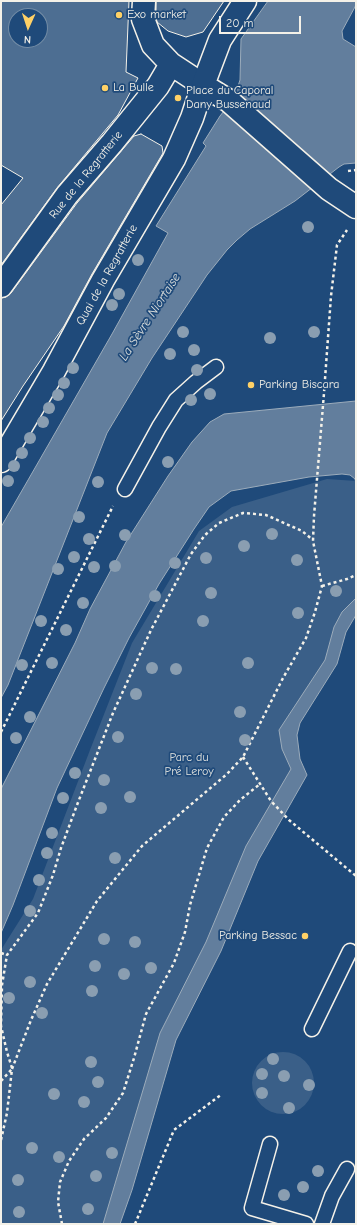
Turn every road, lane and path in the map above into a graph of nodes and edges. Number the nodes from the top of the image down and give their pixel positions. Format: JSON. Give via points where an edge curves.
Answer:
{"nodes":[{"id":1,"x":144,"y":1,"type":"edge"},
{"id":2,"x":244,"y":1,"type":"edge"},
{"id":3,"x":171,"y":64,"type":"junction"},
{"id":4,"x":203,"y":85,"type":"junction"},
{"id":5,"x":356,"y":207,"type":"edge"},
{"id":6,"x":348,"y":229,"type":"dead end"},
{"id":7,"x":1,"y":286,"type":"edge"},
{"id":8,"x":216,"y":367,"type":"dead end"},
{"id":9,"x":1,"y":461,"type":"edge"},
{"id":10,"x":125,"y":489,"type":"joint"},
{"id":11,"x":314,"y":541,"type":"junction"},
{"id":12,"x":356,"y":575,"type":"edge"},
{"id":13,"x":322,"y":586,"type":"junction"},
{"id":14,"x":1,"y":732,"type":"edge"},
{"id":15,"x":243,"y":757,"type":"junction"},
{"id":16,"x":260,"y":784,"type":"junction"},
{"id":17,"x":356,"y":876,"type":"edge"},
{"id":18,"x":350,"y":951,"type":"dead end"},
{"id":19,"x":1,"y":953,"type":"edge"},
{"id":20,"x":6,"y":955,"type":"junction"},
{"id":21,"x":312,"y":1029,"type":"dead end"},
{"id":22,"x":12,"y":1068,"type":"junction"},
{"id":23,"x":1,"y":1081,"type":"edge"},
{"id":24,"x":222,"y":1094,"type":"dead end"},
{"id":25,"x":1,"y":1140,"type":"edge"},
{"id":26,"x":270,"y":1144,"type":"dead end"},
{"id":27,"x":347,"y":1169,"type":"dead end"},
{"id":28,"x":62,"y":1224,"type":"edge"},
{"id":29,"x":136,"y":1224,"type":"edge"},
{"id":30,"x":306,"y":1224,"type":"edge"},
{"id":31,"x":322,"y":1224,"type":"edge"}],
"edges":[{"from":1,"to":3,"type":"street","via":[[143,19],[153,45]]},
{"from":2,"to":4,"type":"street","name":"Quai de la Regratterie","via":[[220,40]]},
{"from":3,"to":4,"type":"street"},
{"from":3,"to":7,"type":"street","name":"Rue de la Regratterie","via":[[158,86],[68,195]]},
{"from":4,"to":5,"type":"street","via":[[230,101],[321,181]]},
{"from":4,"to":9,"type":"street","name":"Quai de la Regratterie","via":[[174,159]]},
{"from":6,"to":11,"type":"path","via":[[337,245],[331,296]]},
{"from":8,"to":10,"type":"lane","via":[[176,400]]},
{"from":10,"to":14,"type":"path","via":[[113,506]]},
{"from":11,"to":13,"type":"path"},
{"from":11,"to":20,"type":"path","via":[[302,531],[266,515],[243,513],[219,523],[205,535],[191,554],[151,630],[112,713],[38,914]]},
{"from":12,"to":13,"type":"path"},
{"from":13,"to":15,"type":"path","via":[[306,638],[282,678]]},
{"from":15,"to":16,"type":"path"},
{"from":15,"to":22,"type":"path","via":[[227,774],[142,846],[97,901],[47,984]]},
{"from":16,"to":17,"type":"path","via":[[271,801],[289,820]]},
{"from":16,"to":28,"type":"path","via":[[224,817],[207,848],[185,932],[174,963],[146,1014],[123,1093],[106,1118],[84,1139],[69,1161],[60,1182],[58,1202]]},
{"from":18,"to":21,"type":"lane"},
{"from":19,"to":20,"type":"path"},
{"from":20,"to":22,"type":"path","via":[[1,1026]]},
{"from":22,"to":23,"type":"path"},
{"from":22,"to":25,"type":"path"},
{"from":24,"to":29,"type":"path","via":[[174,1130]]},
{"from":26,"to":30,"type":"lane","via":[[252,1208]]},
{"from":27,"to":31,"type":"lane","via":[[332,1196]]}]}
